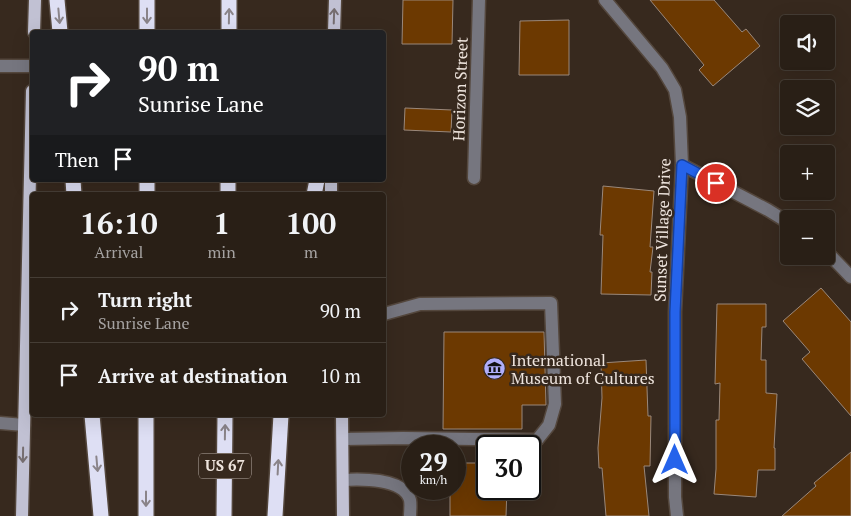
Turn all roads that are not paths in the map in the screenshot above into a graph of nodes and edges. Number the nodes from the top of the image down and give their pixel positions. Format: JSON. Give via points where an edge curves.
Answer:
{"nodes":[{"id":1,"x":35,"y":0,"type":"edge"},
{"id":2,"x":57,"y":0,"type":"edge"},
{"id":3,"x":148,"y":0,"type":"edge"},
{"id":4,"x":230,"y":0,"type":"edge"},
{"id":5,"x":335,"y":0,"type":"edge"},
{"id":6,"x":479,"y":0,"type":"edge"},
{"id":7,"x":605,"y":0,"type":"edge"},
{"id":8,"x":34,"y":30,"type":"edge"},
{"id":9,"x":60,"y":30,"type":"edge"},
{"id":10,"x":147,"y":30,"type":"edge"},
{"id":11,"x":229,"y":30,"type":"edge"},
{"id":12,"x":334,"y":30,"type":"edge"},
{"id":13,"x":0,"y":66,"type":"edge"},
{"id":14,"x":30,"y":66,"type":"edge"},
{"id":15,"x":682,"y":165,"type":"junction"},
{"id":16,"x":30,"y":175,"type":"edge"},
{"id":17,"x":474,"y":178,"type":"dead end"},
{"id":18,"x":780,"y":217,"type":"edge"},
{"id":19,"x":835,"y":261,"type":"edge"},
{"id":20,"x":851,"y":278,"type":"edge"},
{"id":21,"x":386,"y":313,"type":"edge"},
{"id":22,"x":92,"y":417,"type":"edge"},
{"id":23,"x":146,"y":417,"type":"edge"},
{"id":24,"x":225,"y":417,"type":"edge"},
{"id":25,"x":280,"y":417,"type":"edge"},
{"id":26,"x":342,"y":417,"type":"edge"},
{"id":27,"x":0,"y":423,"type":"edge"},
{"id":28,"x":24,"y":425,"type":"junction"},
{"id":29,"x":343,"y":439,"type":"junction"},
{"id":30,"x":343,"y":480,"type":"junction"},
{"id":31,"x":22,"y":516,"type":"edge"},
{"id":32,"x":101,"y":516,"type":"edge"},
{"id":33,"x":146,"y":516,"type":"edge"},
{"id":34,"x":224,"y":516,"type":"edge"},
{"id":35,"x":275,"y":516,"type":"edge"},
{"id":36,"x":343,"y":516,"type":"edge"},
{"id":37,"x":410,"y":516,"type":"edge"},
{"id":38,"x":677,"y":516,"type":"edge"}],
"edges":[{"from":1,"to":8,"type":"main road"},
{"from":2,"to":9,"type":"highway","one_way":true},
{"from":3,"to":10,"type":"highway","one_way":true},
{"from":11,"to":4,"type":"highway","one_way":true},
{"from":12,"to":5,"type":"main road","one_way":true},
{"from":6,"to":17,"type":"street","name":"Horizon Street"},
{"from":7,"to":15,"type":"street","name":"Sunset Village Drive","via":[[662,68],[675,90]]},
{"from":13,"to":14,"type":"street"},
{"from":15,"to":18,"type":"street"},
{"from":15,"to":38,"type":"street","name":"Sunset Village Drive","via":[[675,312]]},
{"from":16,"to":28,"type":"main road"},
{"from":19,"to":20,"type":"street"},
{"from":21,"to":29,"type":"street","via":[[420,304],[551,302],[555,404],[549,425],[537,440]]},
{"from":22,"to":32,"type":"highway","one_way":true},
{"from":23,"to":33,"type":"highway","one_way":true},
{"from":34,"to":24,"type":"highway","number":"US 67","one_way":true},
{"from":35,"to":25,"type":"highway","one_way":true},
{"from":26,"to":29,"type":"main road"},
{"from":27,"to":28,"type":"street"},
{"from":28,"to":31,"type":"main road","one_way":true},
{"from":29,"to":30,"type":"main road"},
{"from":30,"to":36,"type":"main road"},
{"from":30,"to":37,"type":"street","via":[[367,479],[400,486],[409,499]]}]}
